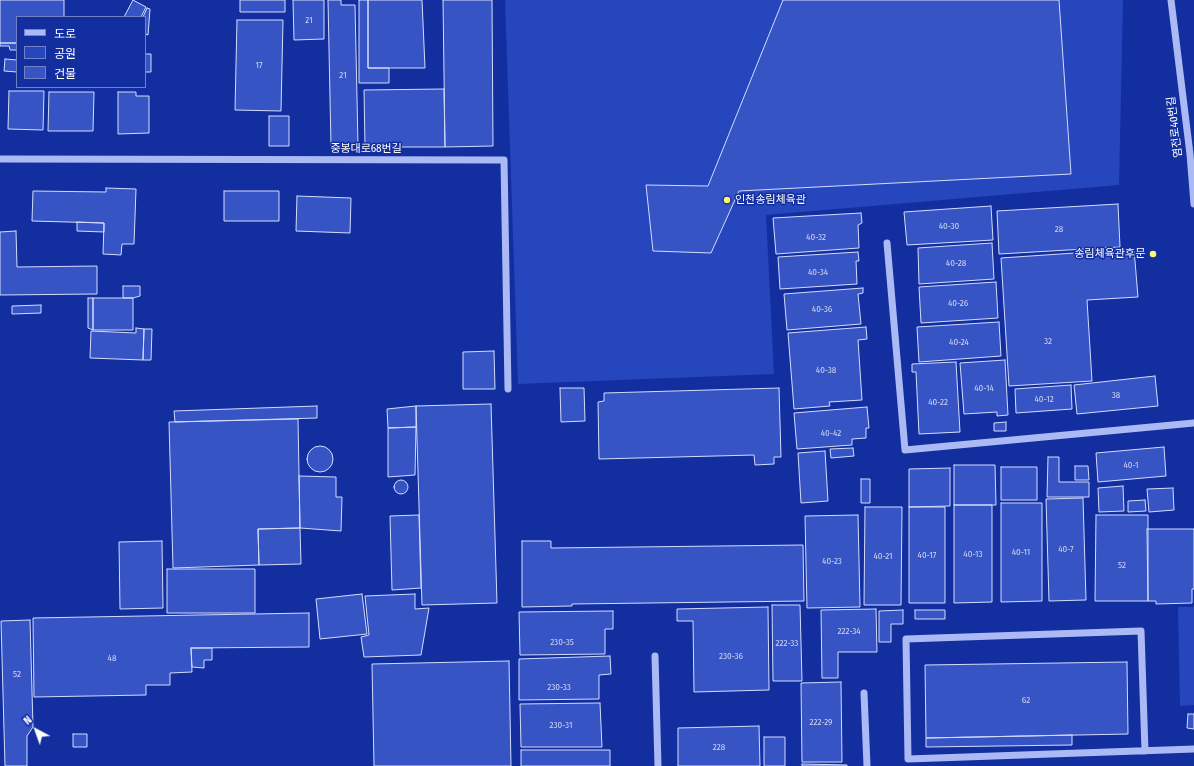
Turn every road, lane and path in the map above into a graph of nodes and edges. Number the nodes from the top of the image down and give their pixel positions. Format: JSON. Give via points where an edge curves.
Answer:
{"nodes":[{"id":1,"x":1171,"y":0,"type":"edge"},
{"id":2,"x":1192,"y":154,"type":"edge"},
{"id":3,"x":0,"y":159,"type":"edge"},
{"id":4,"x":1194,"y":204,"type":"edge"},
{"id":5,"x":887,"y":243,"type":"dead end"},
{"id":6,"x":508,"y":389,"type":"dead end"},
{"id":7,"x":1194,"y":423,"type":"edge"},
{"id":8,"x":655,"y":656,"type":"dead end"},
{"id":9,"x":864,"y":693,"type":"dead end"},
{"id":10,"x":1194,"y":749,"type":"edge"},
{"id":11,"x":1145,"y":751,"type":"junction"},
{"id":12,"x":658,"y":766,"type":"edge"},
{"id":13,"x":867,"y":766,"type":"edge"}],
"edges":[{"from":1,"to":2,"type":"street","name":"염전로40번길"},
{"from":2,"to":4,"type":"street","name":"염전로40번길"},
{"from":3,"to":6,"type":"street","name":"중봉대로68번길","via":[[504,160]]},
{"from":5,"to":7,"type":"street","via":[[905,450]]},
{"from":8,"to":12,"type":"street"},
{"from":9,"to":13,"type":"street"},
{"from":10,"to":11,"type":"street"},
{"from":11,"to":11,"type":"street","via":[[908,759],[906,639],[1141,631]]}]}
